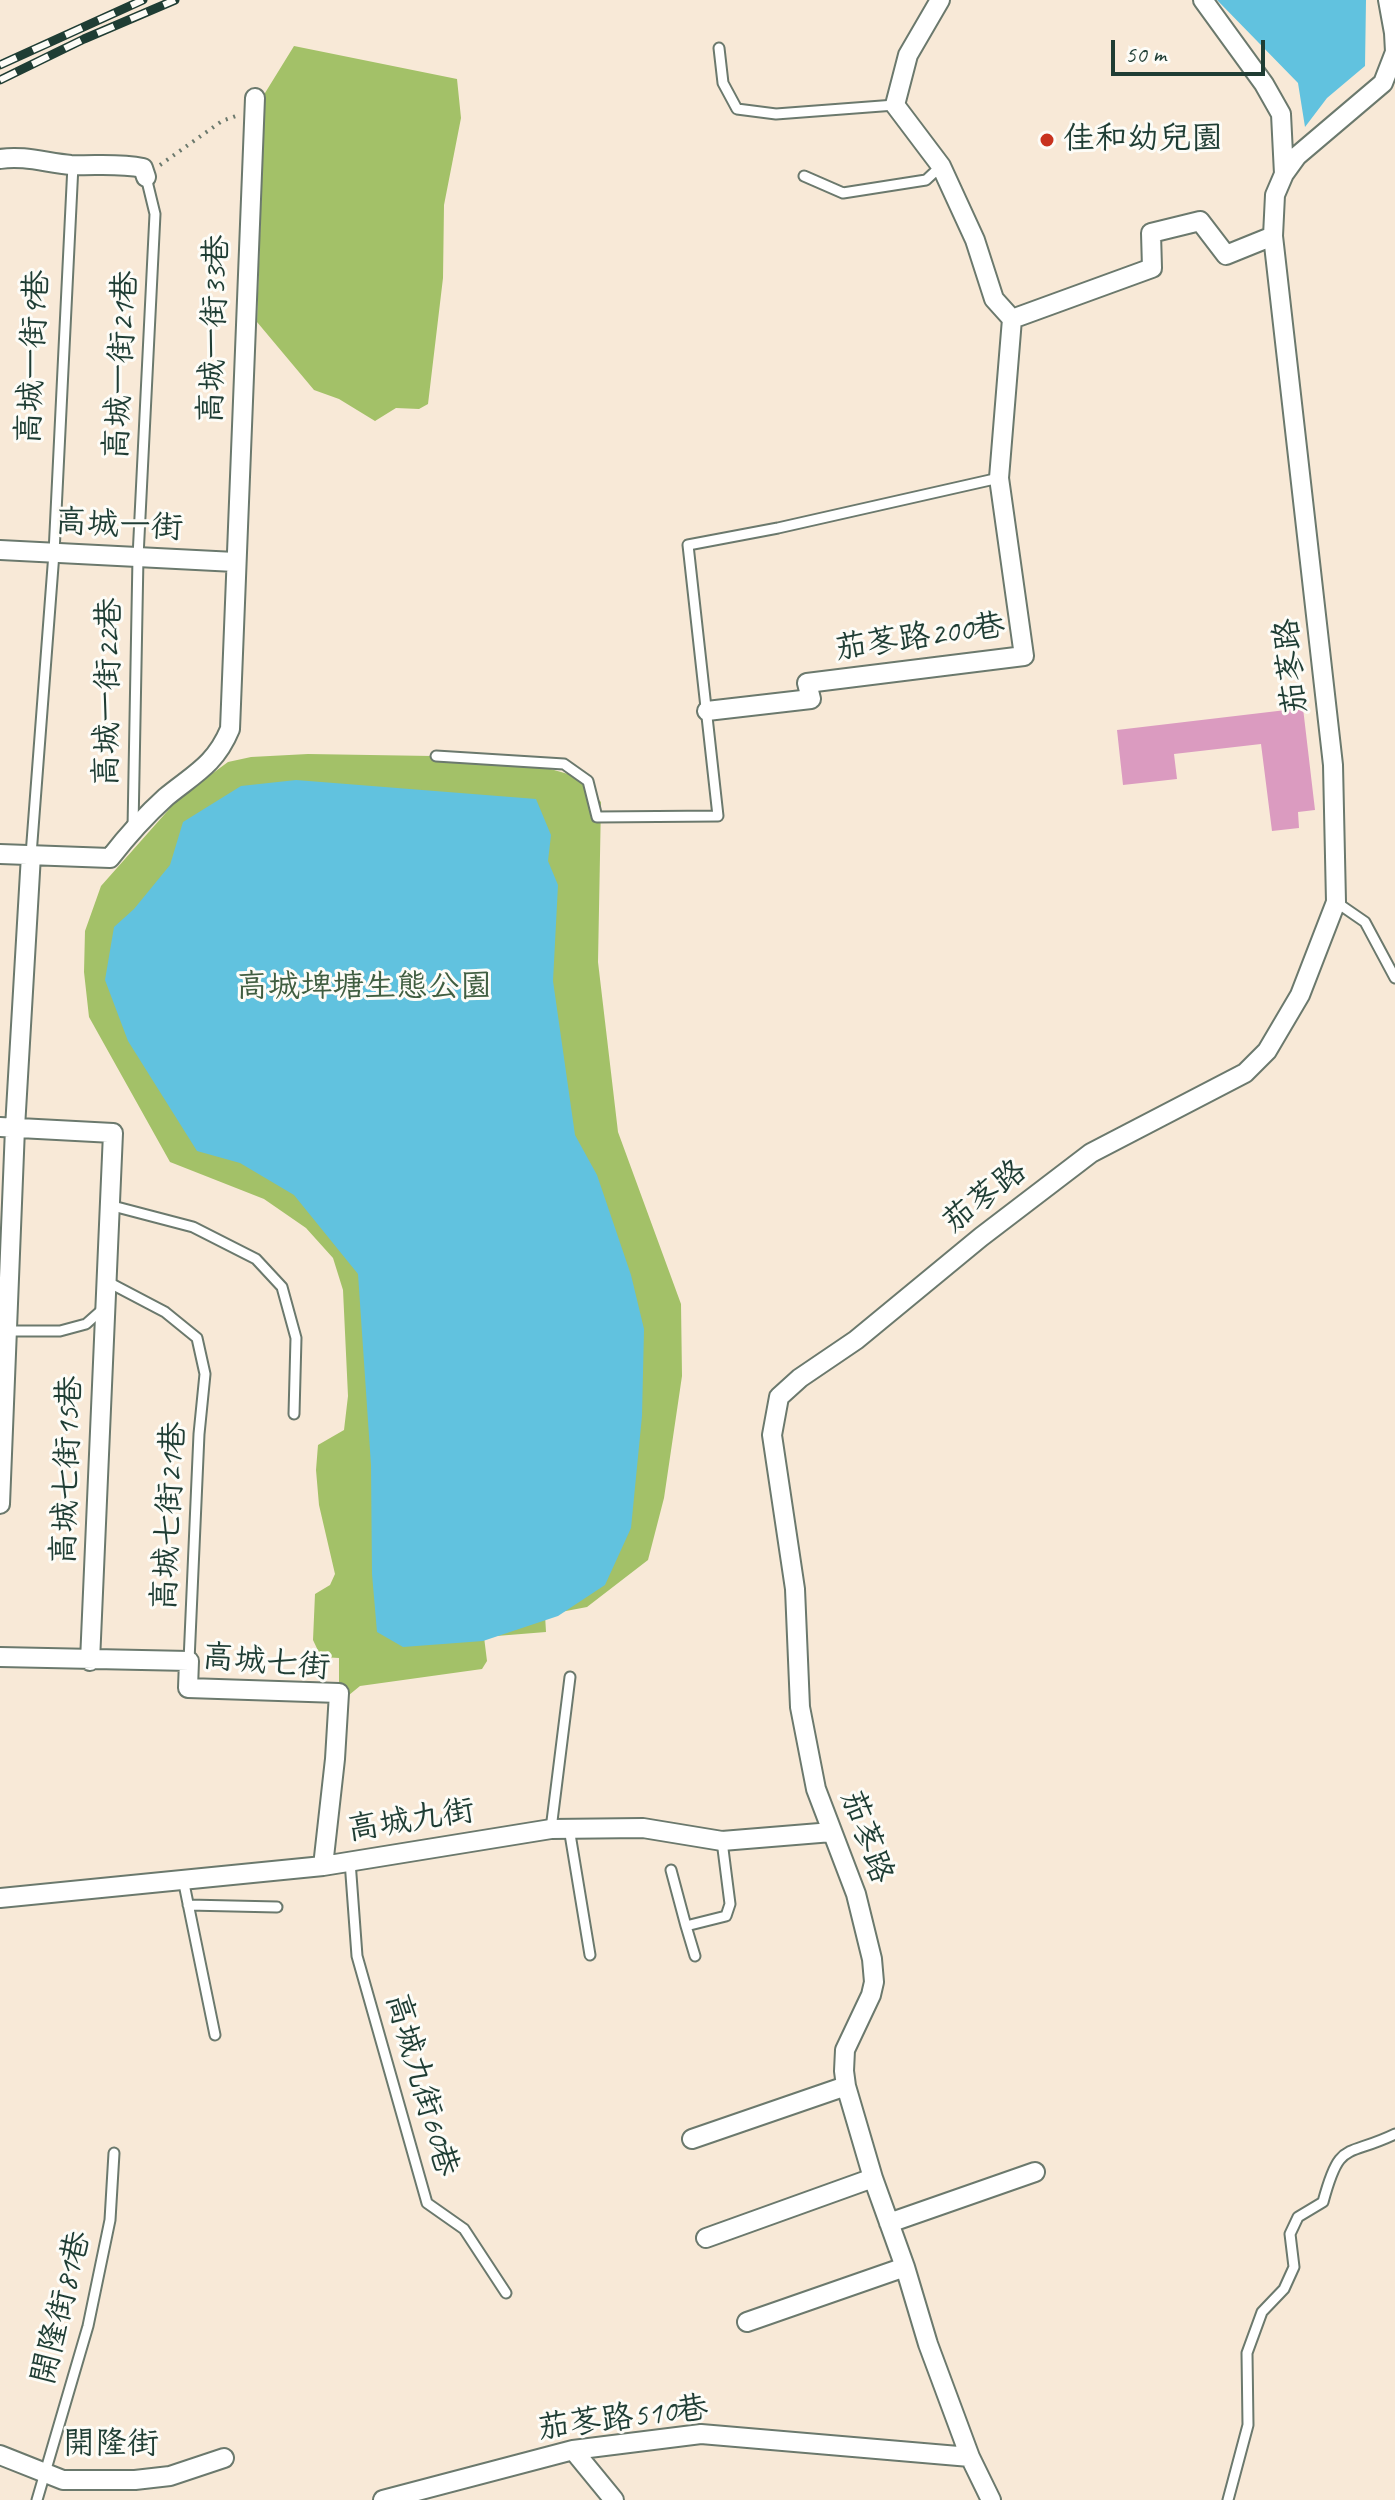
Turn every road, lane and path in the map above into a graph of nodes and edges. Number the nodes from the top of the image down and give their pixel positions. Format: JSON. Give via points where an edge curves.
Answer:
{"nodes":[{"id":1,"x":940,"y":0,"type":"edge"},
{"id":2,"x":1203,"y":0,"type":"edge"},
{"id":3,"x":1388,"y":0,"type":"edge"},
{"id":4,"x":719,"y":48,"type":"dead end"},
{"id":5,"x":255,"y":104,"type":"joint"},
{"id":6,"x":895,"y":105,"type":"junction"},
{"id":7,"x":0,"y":159,"type":"edge"},
{"id":8,"x":73,"y":165,"type":"junction"},
{"id":9,"x":941,"y":166,"type":"junction"},
{"id":10,"x":1284,"y":174,"type":"junction"},
{"id":11,"x":804,"y":176,"type":"dead end"},
{"id":12,"x":146,"y":177,"type":"junction"},
{"id":13,"x":1273,"y":236,"type":"junction"},
{"id":14,"x":1012,"y":319,"type":"junction"},
{"id":15,"x":999,"y":478,"type":"junction"},
{"id":16,"x":0,"y":550,"type":"edge"},
{"id":17,"x":54,"y":553,"type":"junction"},
{"id":18,"x":138,"y":557,"type":"junction"},
{"id":19,"x":235,"y":562,"type":"junction"},
{"id":20,"x":707,"y":711,"type":"junction"},
{"id":21,"x":436,"y":756,"type":"dead end"},
{"id":22,"x":133,"y":828,"type":"junction"},
{"id":23,"x":0,"y":854,"type":"edge"},
{"id":24,"x":31,"y":855,"type":"junction"},
{"id":25,"x":1336,"y":902,"type":"junction"},
{"id":26,"x":1395,"y":978,"type":"edge"},
{"id":27,"x":8,"y":1128,"type":"edge"},
{"id":28,"x":109,"y":1205,"type":"junction"},
{"id":29,"x":106,"y":1281,"type":"junction"},
{"id":30,"x":104,"y":1308,"type":"junction"},
{"id":31,"x":8,"y":1331,"type":"junction"},
{"id":32,"x":294,"y":1414,"type":"dead end"},
{"id":33,"x":0,"y":1504,"type":"edge"},
{"id":34,"x":0,"y":1657,"type":"edge"},
{"id":35,"x":90,"y":1661,"type":"junction"},
{"id":36,"x":189,"y":1661,"type":"junction"},
{"id":37,"x":570,"y":1677,"type":"dead end"},
{"id":38,"x":560,"y":1828,"type":"junction"},
{"id":39,"x":832,"y":1832,"type":"junction"},
{"id":40,"x":722,"y":1841,"type":"junction"},
{"id":41,"x":350,"y":1861,"type":"junction"},
{"id":42,"x":323,"y":1866,"type":"junction"},
{"id":43,"x":671,"y":1870,"type":"dead end"},
{"id":44,"x":182,"y":1877,"type":"junction"},
{"id":45,"x":0,"y":1898,"type":"edge"},
{"id":46,"x":188,"y":1905,"type":"junction"},
{"id":47,"x":277,"y":1907,"type":"dead end"},
{"id":48,"x":686,"y":1926,"type":"junction"},
{"id":49,"x":590,"y":1955,"type":"dead end"},
{"id":50,"x":695,"y":1956,"type":"dead end"},
{"id":51,"x":215,"y":2035,"type":"dead end"},
{"id":52,"x":846,"y":2086,"type":"junction"},
{"id":53,"x":1395,"y":2134,"type":"edge"},
{"id":54,"x":692,"y":2139,"type":"dead end"},
{"id":55,"x":114,"y":2153,"type":"dead end"},
{"id":56,"x":1035,"y":2172,"type":"dead end"},
{"id":57,"x":873,"y":2178,"type":"junction"},
{"id":58,"x":889,"y":2223,"type":"junction"},
{"id":59,"x":706,"y":2238,"type":"dead end"},
{"id":60,"x":905,"y":2267,"type":"junction"},
{"id":61,"x":506,"y":2293,"type":"dead end"},
{"id":62,"x":747,"y":2322,"type":"dead end"},
{"id":63,"x":573,"y":2450,"type":"junction"},
{"id":64,"x":0,"y":2455,"type":"edge"},
{"id":65,"x":970,"y":2457,"type":"junction"},
{"id":66,"x":224,"y":2458,"type":"dead end"},
{"id":67,"x":44,"y":2473,"type":"junction"},
{"id":68,"x":37,"y":2500,"type":"edge"},
{"id":69,"x":383,"y":2500,"type":"edge"},
{"id":70,"x":614,"y":2500,"type":"edge"},
{"id":71,"x":991,"y":2500,"type":"edge"},
{"id":72,"x":1228,"y":2500,"type":"edge"}],
"edges":[{"from":1,"to":6,"type":"street","via":[[908,55]]},
{"from":2,"to":10,"type":"street","via":[[1281,114]]},
{"from":3,"to":10,"type":"street","name":"茄苳路","via":[[1395,52],[1383,83],[1297,156]]},
{"from":4,"to":6,"type":"lane","via":[[723,83],[737,109],[776,114]]},
{"from":5,"to":12,"type":"path","via":[[175,152]]},
{"from":5,"to":19,"type":"street","name":"高城一街33巷"},
{"from":6,"to":9,"type":"street"},
{"from":7,"to":8,"type":"street"},
{"from":8,"to":12,"type":"street","via":[[118,163],[143,168]]},
{"from":8,"to":17,"type":"lane","name":"高城一街9巷"},
{"from":9,"to":11,"type":"lane","via":[[926,180],[843,193]]},
{"from":9,"to":14,"type":"street","via":[[975,240],[994,299]]},
{"from":10,"to":13,"type":"street","name":"茄苳路","via":[[1275,195]]},
{"from":12,"to":18,"type":"lane","name":"高城一街21巷","via":[[155,214]]},
{"from":13,"to":14,"type":"street","via":[[1226,255],[1200,221],[1151,233],[1152,268]]},
{"from":13,"to":25,"type":"street","name":"茄苳路","via":[[1333,765]]},
{"from":14,"to":15,"type":"street","name":"茄苳路200巷"},
{"from":15,"to":20,"type":"lane","via":[[688,545]]},
{"from":15,"to":20,"type":"street","name":"茄苳路200巷","via":[[1024,656],[807,683],[811,699]]},
{"from":16,"to":17,"type":"street","name":"高城一街"},
{"from":17,"to":18,"type":"street","name":"高城一街"},
{"from":17,"to":24,"type":"lane","name":"高城一街9巷"},
{"from":18,"to":19,"type":"street","name":"高城一街"},
{"from":18,"to":22,"type":"lane","name":"高城一街22巷"},
{"from":19,"to":22,"type":"street","name":"高城一街33巷","via":[[230,729],[215,759]]},
{"from":20,"to":21,"type":"lane","via":[[718,816],[597,817],[588,781],[564,764]]},
{"from":22,"to":24,"type":"street","name":"高城一街33巷","via":[[110,858]]},
{"from":23,"to":24,"type":"street"},
{"from":24,"to":27,"type":"street"},
{"from":25,"to":26,"type":"lane","via":[[1365,922]]},
{"from":25,"to":39,"type":"street","name":"茄苳路","via":[[1300,995],[1267,1051],[1245,1073],[1091,1153],[779,1397],[772,1435],[795,1589],[800,1707],[816,1789]]},
{"from":27,"to":28,"type":"street","name":"高城七街15巷","via":[[113,1133]]},
{"from":27,"to":31,"type":"street"},
{"from":28,"to":29,"type":"street","name":"高城七街15巷"},
{"from":28,"to":32,"type":"lane","via":[[193,1227],[256,1259],[282,1287],[296,1338]]},
{"from":29,"to":30,"type":"street","name":"高城七街15巷"},
{"from":29,"to":36,"type":"lane","name":"高城七街21巷","via":[[165,1312],[197,1338],[205,1374]]},
{"from":30,"to":31,"type":"lane","via":[[86,1324],[60,1331]]},
{"from":30,"to":35,"type":"street","name":"高城七街15巷"},
{"from":31,"to":33,"type":"street"},
{"from":34,"to":35,"type":"street","name":"高城七街"},
{"from":35,"to":36,"type":"street","name":"高城七街"},
{"from":36,"to":42,"type":"street","name":"高城七街","via":[[188,1688],[339,1693]]},
{"from":37,"to":38,"type":"lane"},
{"from":38,"to":40,"type":"street","name":"高城九街","via":[[643,1828]]},
{"from":38,"to":41,"type":"street","name":"高城九街"},
{"from":38,"to":49,"type":"lane"},
{"from":39,"to":40,"type":"street","name":"高城九街"},
{"from":39,"to":52,"type":"street","name":"茄苳路","via":[[856,1894],[874,1982],[845,2050]]},
{"from":40,"to":48,"type":"lane","via":[[730,1911],[719,1920]]},
{"from":41,"to":42,"type":"street","name":"高城九街"},
{"from":41,"to":61,"type":"lane","name":"高城九街60巷","via":[[357,1956],[427,2203],[464,2229]]},
{"from":42,"to":44,"type":"street","name":"高城九街"},
{"from":43,"to":48,"type":"lane"},
{"from":44,"to":45,"type":"street","name":"高城九街"},
{"from":44,"to":46,"type":"lane"},
{"from":46,"to":47,"type":"lane"},
{"from":46,"to":51,"type":"lane"},
{"from":48,"to":50,"type":"lane"},
{"from":52,"to":54,"type":"street"},
{"from":52,"to":57,"type":"street","name":"茄苳路"},
{"from":53,"to":72,"type":"lane","via":[[1343,2153],[1331,2171],[1323,2202],[1298,2217],[1290,2234],[1294,2267],[1284,2289],[1262,2312],[1247,2353],[1248,2425]]},
{"from":55,"to":67,"type":"lane","name":"開隆街81巷","via":[[110,2220],[88,2326]]},
{"from":56,"to":58,"type":"street"},
{"from":57,"to":58,"type":"street","name":"茄苳路"},
{"from":57,"to":59,"type":"street"},
{"from":58,"to":60,"type":"street","name":"茄苳路"},
{"from":60,"to":62,"type":"street"},
{"from":60,"to":65,"type":"street","name":"茄苳路"},
{"from":63,"to":65,"type":"street","name":"茄苳路510巷","via":[[701,2434]]},
{"from":63,"to":69,"type":"street","name":"茄苳路510巷"},
{"from":63,"to":70,"type":"street"},
{"from":64,"to":67,"type":"street","name":"開隆街"},
{"from":65,"to":71,"type":"street","name":"茄苳路"},
{"from":66,"to":67,"type":"street","name":"開隆街","via":[[170,2476],[135,2480],[63,2480]]},
{"from":67,"to":68,"type":"lane","name":"開隆街81巷"}]}
